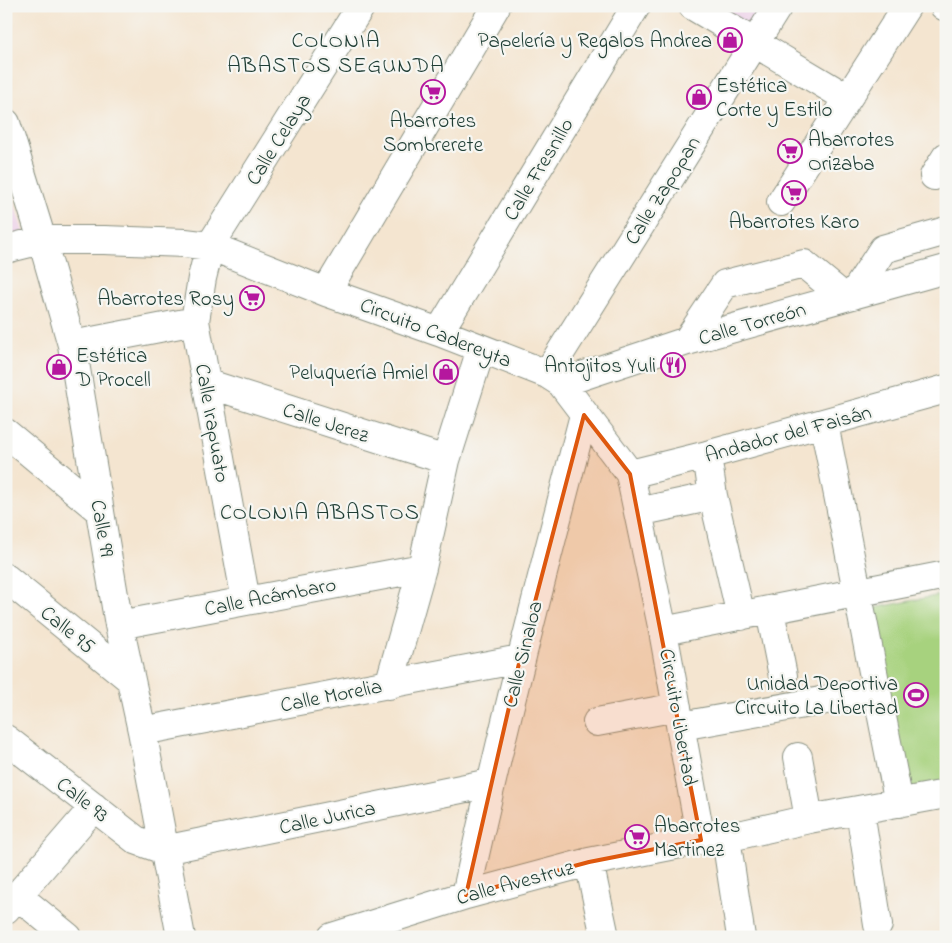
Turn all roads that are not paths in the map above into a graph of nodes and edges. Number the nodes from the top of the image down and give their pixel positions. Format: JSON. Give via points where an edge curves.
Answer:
{"nodes":[{"id":1,"x":361,"y":6,"type":"edge"},
{"id":2,"x":496,"y":6,"type":"edge"},
{"id":3,"x":636,"y":6,"type":"edge"},
{"id":4,"x":693,"y":6,"type":"edge"},
{"id":5,"x":778,"y":6,"type":"edge"},
{"id":6,"x":908,"y":6,"type":"edge"},
{"id":7,"x":754,"y":44,"type":"junction"},
{"id":8,"x":847,"y":98,"type":"junction"},
{"id":9,"x":6,"y":123,"type":"edge"},
{"id":10,"x":781,"y":202,"type":"dead end"},
{"id":11,"x":946,"y":231,"type":"edge"},
{"id":12,"x":42,"y":240,"type":"junction"},
{"id":13,"x":210,"y":246,"type":"junction"},
{"id":14,"x":6,"y":249,"type":"edge"},
{"id":15,"x":946,"y":269,"type":"edge"},
{"id":16,"x":326,"y":292,"type":"junction"},
{"id":17,"x":848,"y":296,"type":"junction"},
{"id":18,"x":195,"y":321,"type":"junction"},
{"id":19,"x":439,"y":332,"type":"junction"},
{"id":20,"x":687,"y":341,"type":"junction"},
{"id":21,"x":72,"y":345,"type":"junction"},
{"id":22,"x":481,"y":348,"type":"junction"},
{"id":23,"x":554,"y":379,"type":"junction"},
{"id":24,"x":206,"y":383,"type":"junction"},
{"id":25,"x":946,"y":389,"type":"edge"},
{"id":26,"x":584,"y":415,"type":"junction"},
{"id":27,"x":824,"y":424,"type":"junction"},
{"id":28,"x":6,"y":433,"type":"edge"},
{"id":29,"x":707,"y":456,"type":"junction"},
{"id":30,"x":446,"y":460,"type":"junction"},
{"id":31,"x":630,"y":474,"type":"junction"},
{"id":32,"x":713,"y":496,"type":"junction"},
{"id":33,"x":100,"y":511,"type":"junction"},
{"id":34,"x":638,"y":512,"type":"junction"},
{"id":35,"x":422,"y":568,"type":"junction"},
{"id":36,"x":946,"y":575,"type":"edge"},
{"id":37,"x":6,"y":578,"type":"edge"},
{"id":38,"x":856,"y":593,"type":"junction"},
{"id":39,"x":246,"y":601,"type":"junction"},
{"id":40,"x":770,"y":610,"type":"junction"},
{"id":41,"x":741,"y":616,"type":"junction"},
{"id":42,"x":119,"y":624,"type":"junction"},
{"id":43,"x":663,"y":631,"type":"junction"},
{"id":44,"x":520,"y":658,"type":"junction"},
{"id":45,"x":783,"y":676,"type":"dead end"},
{"id":46,"x":131,"y":680,"type":"junction"},
{"id":47,"x":389,"y":685,"type":"junction"},
{"id":48,"x":877,"y":691,"type":"junction"},
{"id":49,"x":679,"y":716,"type":"junction"},
{"id":50,"x":597,"y":722,"type":"dead end"},
{"id":51,"x":142,"y":731,"type":"junction"},
{"id":52,"x":6,"y":739,"type":"edge"},
{"id":53,"x":798,"y":757,"type":"dead end"},
{"id":54,"x":490,"y":783,"type":"junction"},
{"id":55,"x":946,"y":794,"type":"edge"},
{"id":56,"x":899,"y":803,"type":"junction"},
{"id":57,"x":94,"y":807,"type":"junction"},
{"id":58,"x":860,"y":811,"type":"junction"},
{"id":59,"x":809,"y":819,"type":"junction"},
{"id":60,"x":713,"y":839,"type":"junction"},
{"id":61,"x":164,"y":850,"type":"junction"},
{"id":62,"x":588,"y":862,"type":"junction"},
{"id":63,"x":466,"y":895,"type":"junction"},
{"id":64,"x":12,"y":902,"type":"edge"},
{"id":65,"x":878,"y":925,"type":"dead end"},
{"id":66,"x":68,"y":937,"type":"edge"},
{"id":67,"x":181,"y":937,"type":"edge"},
{"id":68,"x":332,"y":937,"type":"edge"},
{"id":69,"x":605,"y":937,"type":"edge"},
{"id":70,"x":741,"y":937,"type":"edge"}],
"edges":[{"from":1,"to":13,"type":"street","name":"Calle Celaya"},
{"from":2,"to":16,"type":"street"},
{"from":3,"to":19,"type":"street","name":"Calle Fresnillo"},
{"from":4,"to":7,"type":"street"},
{"from":5,"to":7,"type":"street","name":"Calle Zapopan"},
{"from":6,"to":8,"type":"street"},
{"from":7,"to":8,"type":"street"},
{"from":7,"to":23,"type":"street","name":"Calle Zapopan"},
{"from":8,"to":10,"type":"street"},
{"from":9,"to":12,"type":"street","name":"Calle 99"},
{"from":11,"to":17,"type":"street","via":[[882,250]]},
{"from":12,"to":13,"type":"street","name":"Circuito Cadereyta"},
{"from":12,"to":14,"type":"street","name":"Circuito Cadereyta"},
{"from":12,"to":21,"type":"street","name":"Calle 99"},
{"from":13,"to":16,"type":"street","name":"Circuito Cadereyta"},
{"from":13,"to":18,"type":"street","name":"Calle Irapuato"},
{"from":15,"to":17,"type":"street","name":"Calle Torreón"},
{"from":16,"to":19,"type":"street","name":"Circuito Cadereyta"},
{"from":17,"to":20,"type":"street","name":"Calle Torreón"},
{"from":17,"to":20,"type":"street","via":[[804,264],[725,284]]},
{"from":18,"to":21,"type":"street"},
{"from":18,"to":24,"type":"street","name":"Calle Irapuato"},
{"from":19,"to":22,"type":"street","name":"Circuito Cadereyta"},
{"from":20,"to":23,"type":"street","name":"Calle Torreón"},
{"from":21,"to":33,"type":"street","name":"Calle 99"},
{"from":22,"to":23,"type":"street","name":"Circuito Cadereyta"},
{"from":22,"to":30,"type":"street"},
{"from":23,"to":26,"type":"street"},
{"from":24,"to":30,"type":"street","name":"Calle Jerez"},
{"from":24,"to":39,"type":"street","name":"Calle Irapuato"},
{"from":25,"to":27,"type":"street","name":"Andador del Faisán"},
{"from":26,"to":31,"type":"street"},
{"from":26,"to":44,"type":"street","name":"Calle Sinaloa"},
{"from":27,"to":29,"type":"street","name":"Andador del Faisán"},
{"from":27,"to":38,"type":"street"},
{"from":28,"to":33,"type":"street"},
{"from":29,"to":31,"type":"street","name":"Andador del Faisán"},
{"from":29,"to":32,"type":"street"},
{"from":30,"to":35,"type":"street"},
{"from":31,"to":34,"type":"street"},
{"from":32,"to":34,"type":"street"},
{"from":32,"to":41,"type":"street"},
{"from":33,"to":42,"type":"street","name":"Calle 99"},
{"from":34,"to":43,"type":"street"},
{"from":35,"to":39,"type":"street","name":"Calle Acámbaro"},
{"from":35,"to":47,"type":"street"},
{"from":36,"to":38,"type":"street","name":"Circuito Libertad"},
{"from":37,"to":46,"type":"street","name":"Calle 95"},
{"from":38,"to":40,"type":"street","name":"Circuito Libertad"},
{"from":38,"to":48,"type":"street"},
{"from":39,"to":42,"type":"street","name":"Calle Acámbaro"},
{"from":40,"to":41,"type":"street","name":"Circuito Libertad"},
{"from":40,"to":45,"type":"street"},
{"from":41,"to":43,"type":"street","name":"Circuito Libertad"},
{"from":42,"to":46,"type":"street","name":"Calle 99"},
{"from":43,"to":49,"type":"street","name":"Circuito Libertad"},
{"from":44,"to":47,"type":"street","name":"Calle Morelia"},
{"from":44,"to":54,"type":"street","name":"Calle Sinaloa"},
{"from":46,"to":51,"type":"street","name":"Calle 99"},
{"from":47,"to":51,"type":"street","name":"Calle Morelia"},
{"from":48,"to":49,"type":"street"},
{"from":48,"to":56,"type":"street"},
{"from":49,"to":50,"type":"street"},
{"from":49,"to":60,"type":"street","name":"Circuito Libertad"},
{"from":51,"to":61,"type":"street","name":"Calle 99"},
{"from":52,"to":57,"type":"street","name":"Calle 93"},
{"from":53,"to":59,"type":"street"},
{"from":54,"to":61,"type":"street","name":"Calle Jurica"},
{"from":54,"to":63,"type":"street","name":"Calle Sinaloa"},
{"from":55,"to":56,"type":"street"},
{"from":56,"to":58,"type":"street"},
{"from":57,"to":61,"type":"street","name":"Calle 93","via":[[136,840]]},
{"from":57,"to":64,"type":"street"},
{"from":58,"to":59,"type":"street"},
{"from":58,"to":65,"type":"street"},
{"from":59,"to":60,"type":"street"},
{"from":60,"to":62,"type":"street","name":"Calle Avestruz"},
{"from":60,"to":70,"type":"street","name":"Circuito Libertad"},
{"from":61,"to":67,"type":"street","name":"Calle 99"},
{"from":62,"to":63,"type":"street","name":"Calle Avestruz"},
{"from":62,"to":69,"type":"street"},
{"from":63,"to":68,"type":"street","name":"Calle Avestruz"},
{"from":64,"to":66,"type":"street"}]}
